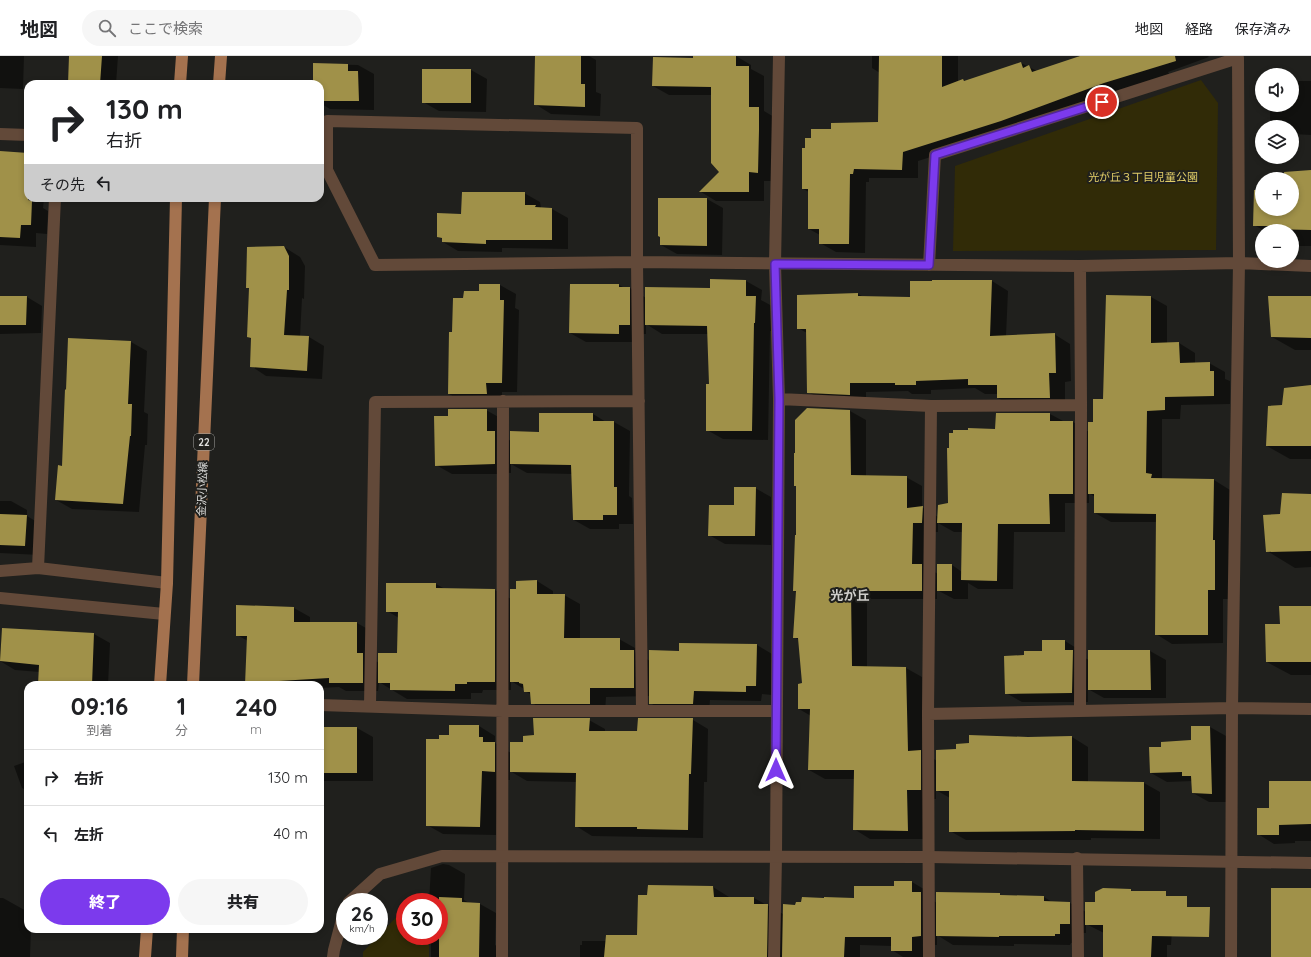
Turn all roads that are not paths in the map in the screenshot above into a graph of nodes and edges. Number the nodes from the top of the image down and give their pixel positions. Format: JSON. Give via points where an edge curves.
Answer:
{"nodes":[{"id":1,"x":182,"y":56,"type":"edge"},
{"id":2,"x":221,"y":56,"type":"edge"},
{"id":3,"x":779,"y":56,"type":"edge"},
{"id":4,"x":1242,"y":57,"type":"edge"},
{"id":5,"x":180,"y":80,"type":"edge"},
{"id":6,"x":220,"y":80,"type":"edge"},
{"id":7,"x":0,"y":134,"type":"edge"},
{"id":8,"x":24,"y":135,"type":"edge"},
{"id":9,"x":55,"y":202,"type":"edge"},
{"id":10,"x":176,"y":202,"type":"edge"},
{"id":11,"x":214,"y":202,"type":"edge"},
{"id":12,"x":637,"y":262,"type":"junction"},
{"id":13,"x":1239,"y":263,"type":"junction"},
{"id":14,"x":775,"y":264,"type":"junction"},
{"id":15,"x":929,"y":265,"type":"junction"},
{"id":16,"x":1080,"y":266,"type":"junction"},
{"id":17,"x":1311,"y":266,"type":"edge"},
{"id":18,"x":779,"y":399,"type":"junction"},
{"id":19,"x":503,"y":401,"type":"junction"},
{"id":20,"x":639,"y":401,"type":"junction"},
{"id":21,"x":1081,"y":405,"type":"junction"},
{"id":22,"x":931,"y":406,"type":"junction"},
{"id":23,"x":38,"y":568,"type":"junction"},
{"id":24,"x":0,"y":571,"type":"edge"},
{"id":25,"x":167,"y":583,"type":"junction"},
{"id":26,"x":0,"y":598,"type":"edge"},
{"id":27,"x":164,"y":614,"type":"junction"},
{"id":28,"x":160,"y":681,"type":"edge"},
{"id":29,"x":193,"y":681,"type":"edge"},
{"id":30,"x":324,"y":705,"type":"edge"},
{"id":31,"x":370,"y":706,"type":"junction"},
{"id":32,"x":1232,"y":708,"type":"junction"},
{"id":33,"x":1311,"y":709,"type":"edge"},
{"id":34,"x":642,"y":710,"type":"junction"},
{"id":35,"x":1080,"y":710,"type":"junction"},
{"id":36,"x":503,"y":711,"type":"junction"},
{"id":37,"x":777,"y":711,"type":"junction"},
{"id":38,"x":928,"y":714,"type":"junction"},
{"id":39,"x":502,"y":857,"type":"junction"},
{"id":40,"x":776,"y":857,"type":"junction"},
{"id":41,"x":929,"y":857,"type":"junction"},
{"id":42,"x":1077,"y":858,"type":"junction"},
{"id":43,"x":1231,"y":862,"type":"junction"},
{"id":44,"x":1311,"y":863,"type":"edge"},
{"id":45,"x":359,"y":893,"type":"edge"},
{"id":46,"x":147,"y":933,"type":"edge"},
{"id":47,"x":183,"y":933,"type":"edge"},
{"id":48,"x":336,"y":945,"type":"edge"},
{"id":49,"x":145,"y":957,"type":"edge"},
{"id":50,"x":182,"y":957,"type":"edge"},
{"id":51,"x":333,"y":957,"type":"edge"},
{"id":52,"x":502,"y":957,"type":"edge"},
{"id":53,"x":774,"y":957,"type":"edge"},
{"id":54,"x":928,"y":957,"type":"edge"},
{"id":55,"x":1078,"y":957,"type":"edge"},
{"id":56,"x":1231,"y":957,"type":"edge"}],
"edges":[{"from":1,"to":5,"type":"main road"},
{"from":2,"to":6,"type":"main road"},
{"from":3,"to":14,"type":"street"},
{"from":4,"to":13,"type":"street"},
{"from":4,"to":15,"type":"street","via":[[935,155]]},
{"from":7,"to":8,"type":"street"},
{"from":9,"to":23,"type":"street"},
{"from":10,"to":25,"type":"main road"},
{"from":11,"to":29,"type":"main road","name":"金沢小松線","number":"22"},
{"from":12,"to":12,"type":"street","via":[[637,128],[327,120],[326,170],[376,265]]},
{"from":12,"to":14,"type":"street"},
{"from":12,"to":20,"type":"street"},
{"from":13,"to":16,"type":"street"},
{"from":13,"to":17,"type":"street"},
{"from":13,"to":32,"type":"street"},
{"from":14,"to":15,"type":"street"},
{"from":14,"to":18,"type":"street"},
{"from":15,"to":16,"type":"street"},
{"from":16,"to":21,"type":"street"},
{"from":18,"to":22,"type":"street"},
{"from":18,"to":37,"type":"street"},
{"from":19,"to":20,"type":"street"},
{"from":19,"to":31,"type":"street","via":[[375,402]]},
{"from":19,"to":36,"type":"street"},
{"from":20,"to":34,"type":"street"},
{"from":21,"to":22,"type":"street"},
{"from":21,"to":35,"type":"street"},
{"from":22,"to":38,"type":"street"},
{"from":23,"to":24,"type":"street"},
{"from":23,"to":25,"type":"street"},
{"from":25,"to":27,"type":"main road"},
{"from":26,"to":27,"type":"street"},
{"from":27,"to":28,"type":"main road"},
{"from":30,"to":31,"type":"street"},
{"from":31,"to":36,"type":"street"},
{"from":32,"to":33,"type":"street"},
{"from":32,"to":35,"type":"street"},
{"from":32,"to":43,"type":"street"},
{"from":34,"to":36,"type":"street"},
{"from":34,"to":37,"type":"street"},
{"from":35,"to":38,"type":"street"},
{"from":36,"to":39,"type":"street"},
{"from":37,"to":40,"type":"street"},
{"from":38,"to":41,"type":"street"},
{"from":39,"to":40,"type":"street"},
{"from":39,"to":45,"type":"street","via":[[442,856],[380,874]]},
{"from":39,"to":52,"type":"street"},
{"from":40,"to":41,"type":"street"},
{"from":40,"to":53,"type":"street"},
{"from":41,"to":42,"type":"street"},
{"from":41,"to":54,"type":"street"},
{"from":42,"to":43,"type":"street"},
{"from":42,"to":55,"type":"street"},
{"from":43,"to":44,"type":"street"},
{"from":43,"to":56,"type":"street"},
{"from":46,"to":49,"type":"main road"},
{"from":47,"to":50,"type":"main road"},
{"from":48,"to":51,"type":"street"}]}
